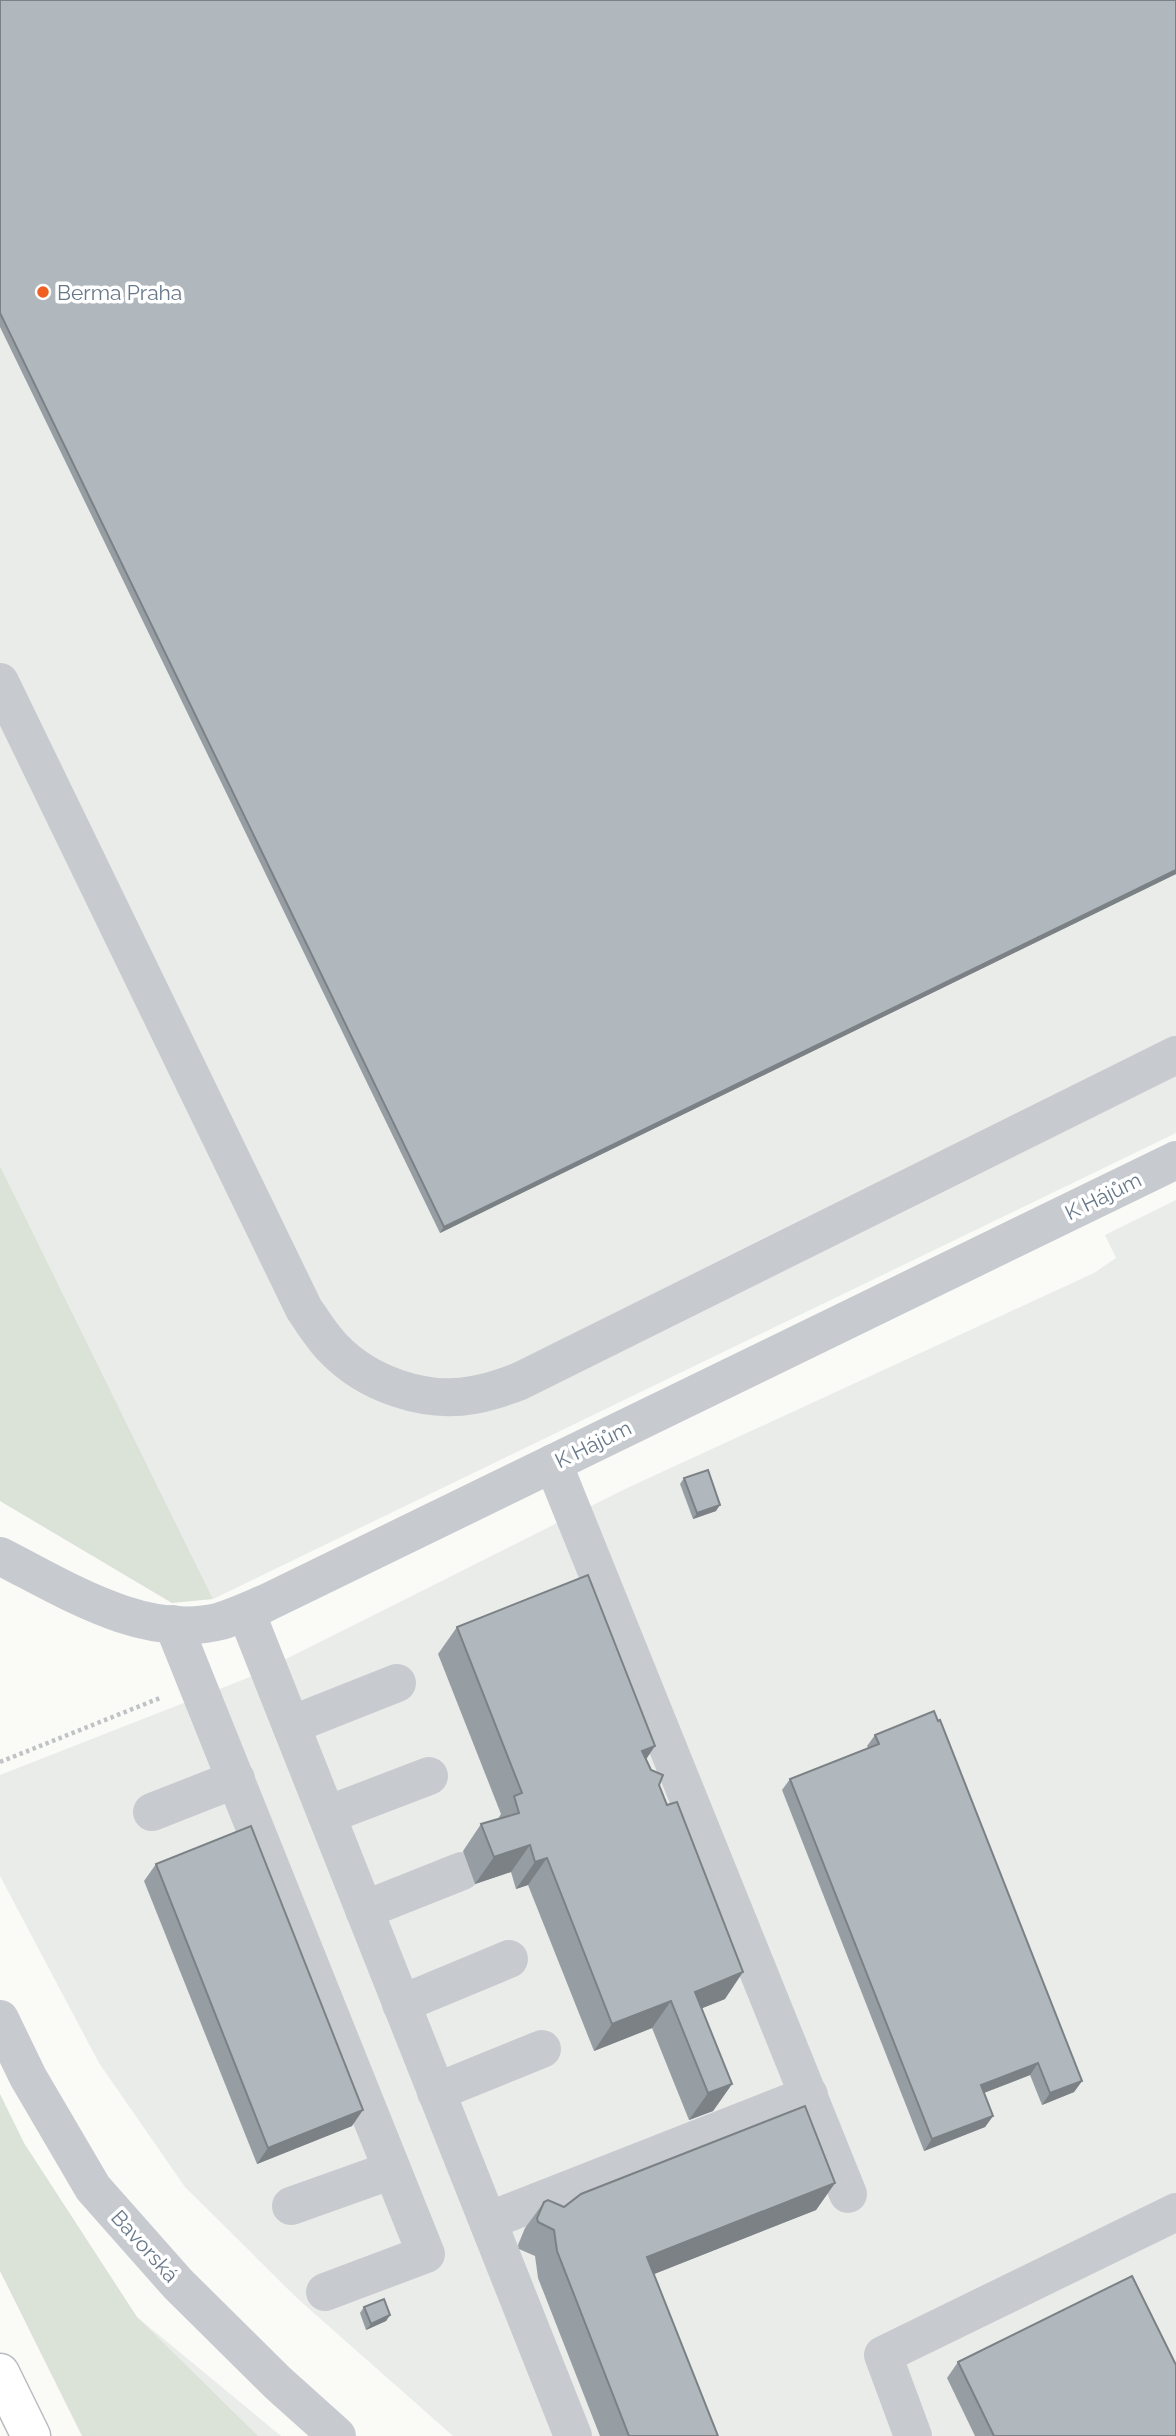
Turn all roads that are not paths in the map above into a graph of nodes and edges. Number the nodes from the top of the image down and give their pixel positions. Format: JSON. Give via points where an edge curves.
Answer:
{"nodes":[{"id":1,"x":0,"y":682,"type":"edge"},
{"id":2,"x":1176,"y":1055,"type":"edge"},
{"id":3,"x":1176,"y":1160,"type":"edge"},
{"id":4,"x":553,"y":1463,"type":"junction"},
{"id":5,"x":0,"y":1556,"type":"edge"},
{"id":6,"x":246,"y":1612,"type":"junction"},
{"id":7,"x":173,"y":1623,"type":"junction"},
{"id":8,"x":397,"y":1683,"type":"dead end"},
{"id":9,"x":291,"y":1725,"type":"junction"},
{"id":10,"x":429,"y":1776,"type":"dead end"},
{"id":11,"x":236,"y":1779,"type":"junction"},
{"id":12,"x":152,"y":1812,"type":"dead end"},
{"id":13,"x":327,"y":1815,"type":"junction"},
{"id":14,"x":463,"y":1871,"type":"dead end"},
{"id":15,"x":364,"y":1910,"type":"junction"},
{"id":16,"x":509,"y":1959,"type":"dead end"},
{"id":17,"x":401,"y":2004,"type":"junction"},
{"id":18,"x":0,"y":2019,"type":"edge"},
{"id":19,"x":542,"y":2049,"type":"dead end"},
{"id":20,"x":436,"y":2092,"type":"junction"},
{"id":21,"x":809,"y":2095,"type":"junction"},
{"id":22,"x":392,"y":2170,"type":"junction"},
{"id":23,"x":848,"y":2194,"type":"dead end"},
{"id":24,"x":291,"y":2206,"type":"dead end"},
{"id":25,"x":1176,"y":2212,"type":"edge"},
{"id":26,"x":488,"y":2221,"type":"junction"},
{"id":27,"x":325,"y":2292,"type":"dead end"},
{"id":28,"x":0,"y":2373,"type":"edge"},
{"id":29,"x":31,"y":2436,"type":"edge"},
{"id":30,"x":337,"y":2436,"type":"edge"},
{"id":31,"x":573,"y":2436,"type":"edge"},
{"id":32,"x":913,"y":2436,"type":"edge"}],
"edges":[{"from":1,"to":2,"type":"street","via":[[304,1309],[334,1349],[366,1374],[397,1388],[432,1396],[470,1396],[520,1381]]},
{"from":3,"to":4,"type":"street","name":"K Hájům"},
{"from":4,"to":6,"type":"street","name":"K Hájům"},
{"from":4,"to":21,"type":"street"},
{"from":5,"to":7,"type":"street","name":"K Hájům","via":[[123,1616]]},
{"from":6,"to":7,"type":"street","name":"K Hájům","via":[[220,1621]]},
{"from":6,"to":9,"type":"street"},
{"from":7,"to":11,"type":"street"},
{"from":8,"to":9,"type":"street"},
{"from":9,"to":13,"type":"street"},
{"from":10,"to":13,"type":"street"},
{"from":11,"to":12,"type":"street"},
{"from":11,"to":22,"type":"street"},
{"from":13,"to":15,"type":"street"},
{"from":14,"to":15,"type":"street"},
{"from":15,"to":17,"type":"street"},
{"from":16,"to":17,"type":"street"},
{"from":17,"to":20,"type":"street"},
{"from":18,"to":30,"type":"street","name":"Bavorská","via":[[93,2189],[178,2284]]},
{"from":19,"to":20,"type":"street"},
{"from":20,"to":26,"type":"street"},
{"from":21,"to":23,"type":"street"},
{"from":21,"to":26,"type":"street"},
{"from":22,"to":24,"type":"street"},
{"from":22,"to":27,"type":"street","via":[[426,2254]]},
{"from":25,"to":32,"type":"street","via":[[883,2356]]},
{"from":26,"to":31,"type":"street"},
{"from":28,"to":29,"type":"highway"}]}
